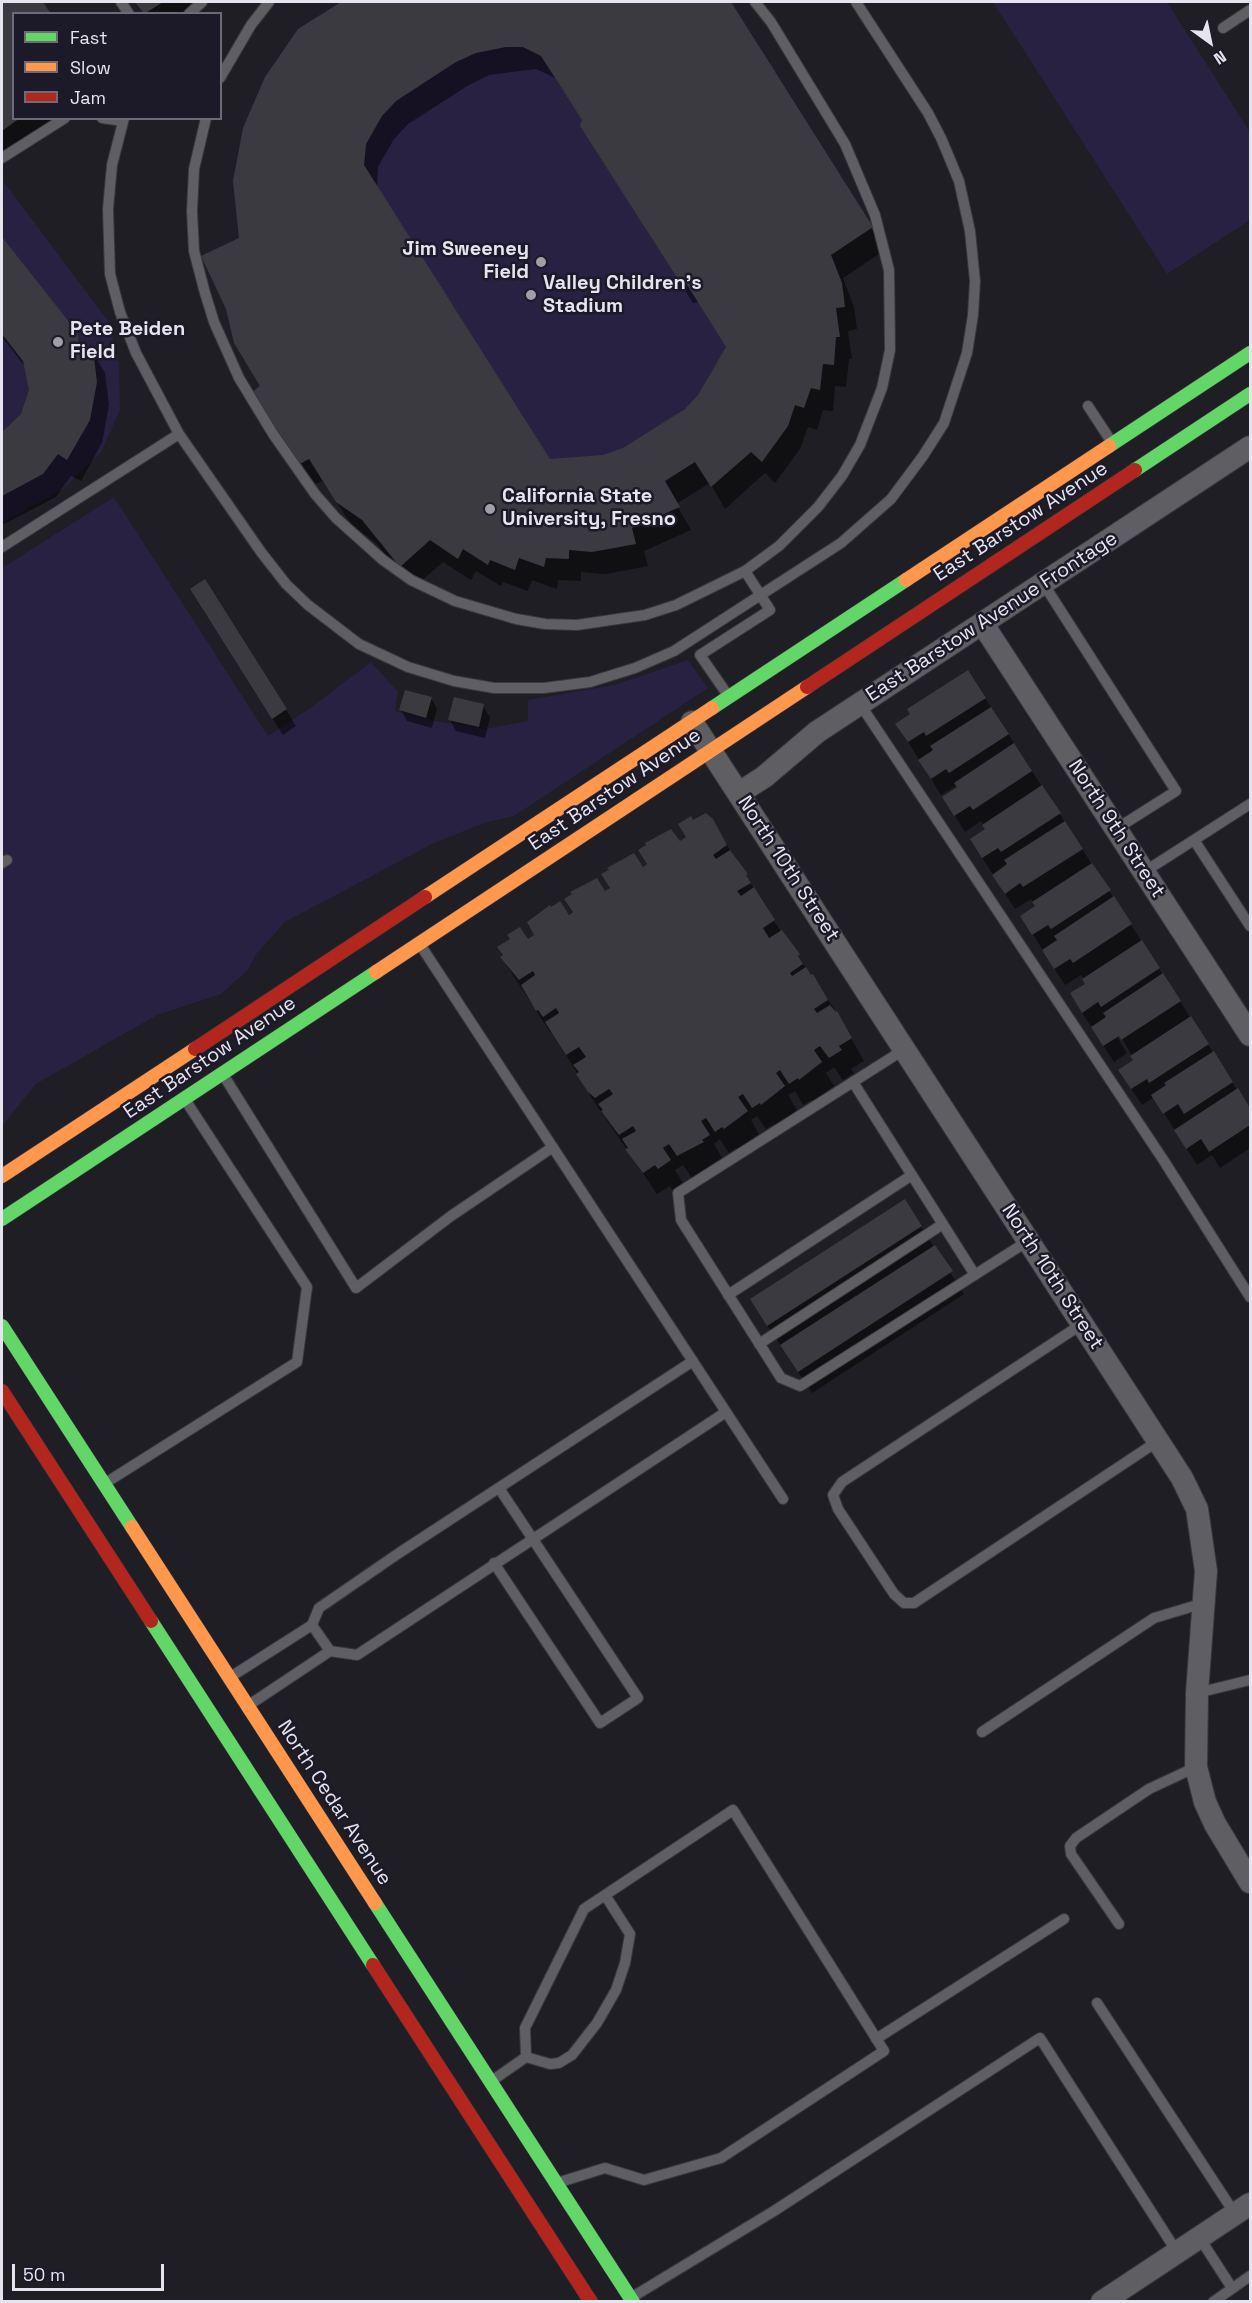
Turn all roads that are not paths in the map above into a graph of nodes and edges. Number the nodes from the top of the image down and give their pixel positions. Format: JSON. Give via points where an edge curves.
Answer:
{"nodes":[{"id":1,"x":269,"y":2,"type":"edge"},
{"id":2,"x":755,"y":2,"type":"edge"},
{"id":3,"x":856,"y":2,"type":"edge"},
{"id":4,"x":1251,"y":10,"type":"edge"},
{"id":5,"x":1223,"y":28,"type":"dead end"},
{"id":6,"x":222,"y":75,"type":"edge"},
{"id":7,"x":61,"y":120,"type":"edge"},
{"id":8,"x":124,"y":120,"type":"edge"},
{"id":9,"x":206,"y":120,"type":"edge"},
{"id":10,"x":2,"y":158,"type":"edge"},
{"id":11,"x":1251,"y":353,"type":"edge"},
{"id":12,"x":1251,"y":394,"type":"edge"},
{"id":13,"x":1088,"y":406,"type":"dead end"},
{"id":14,"x":179,"y":434,"type":"junction"},
{"id":15,"x":1113,"y":444,"type":"junction"},
{"id":16,"x":1251,"y":447,"type":"edge"},
{"id":17,"x":2,"y":547,"type":"edge"},
{"id":18,"x":745,"y":571,"type":"junction"},
{"id":19,"x":1043,"y":583,"type":"junction"},
{"id":20,"x":761,"y":597,"type":"junction"},
{"id":21,"x":982,"y":623,"type":"junction"},
{"id":22,"x":729,"y":698,"type":"junction"},
{"id":23,"x":860,"y":704,"type":"junction"},
{"id":24,"x":692,"y":722,"type":"junction"},
{"id":25,"x":711,"y":750,"type":"junction"},
{"id":26,"x":739,"y":793,"type":"junction"},
{"id":27,"x":1248,"y":809,"type":"edge"},
{"id":28,"x":1116,"y":829,"type":"junction"},
{"id":29,"x":1194,"y":840,"type":"junction"},
{"id":30,"x":1144,"y":872,"type":"junction"},
{"id":31,"x":1251,"y":926,"type":"edge"},
{"id":32,"x":419,"y":943,"type":"junction"},
{"id":33,"x":1249,"y":1027,"type":"edge"},
{"id":34,"x":905,"y":1049,"type":"junction"},
{"id":35,"x":223,"y":1073,"type":"junction"},
{"id":36,"x":853,"y":1082,"type":"junction"},
{"id":37,"x":185,"y":1098,"type":"junction"},
{"id":38,"x":553,"y":1147,"type":"junction"},
{"id":39,"x":912,"y":1175,"type":"junction"},
{"id":40,"x":2,"y":1176,"type":"edge"},
{"id":41,"x":2,"y":1219,"type":"edge"},
{"id":42,"x":943,"y":1224,"type":"junction"},
{"id":43,"x":1028,"y":1241,"type":"junction"},
{"id":44,"x":975,"y":1275,"type":"junction"},
{"id":45,"x":728,"y":1295,"type":"junction"},
{"id":46,"x":1251,"y":1297,"type":"edge"},
{"id":47,"x":1082,"y":1324,"type":"junction"},
{"id":48,"x":2,"y":1326,"type":"edge"},
{"id":49,"x":759,"y":1344,"type":"junction"},
{"id":50,"x":693,"y":1361,"type":"junction"},
{"id":51,"x":2,"y":1391,"type":"edge"},
{"id":52,"x":726,"y":1412,"type":"junction"},
{"id":53,"x":1158,"y":1441,"type":"junction"},
{"id":54,"x":105,"y":1484,"type":"junction"},
{"id":55,"x":499,"y":1488,"type":"junction"},
{"id":56,"x":783,"y":1499,"type":"dead end"},
{"id":57,"x":533,"y":1538,"type":"junction"},
{"id":58,"x":494,"y":1563,"type":"junction"},
{"id":59,"x":1204,"y":1603,"type":"junction"},
{"id":60,"x":312,"y":1625,"type":"junction"},
{"id":61,"x":330,"y":1651,"type":"junction"},
{"id":62,"x":230,"y":1677,"type":"junction"},
{"id":63,"x":1251,"y":1680,"type":"edge"},
{"id":64,"x":1197,"y":1693,"type":"junction"},
{"id":65,"x":248,"y":1705,"type":"junction"},
{"id":66,"x":982,"y":1732,"type":"dead end"},
{"id":67,"x":1196,"y":1767,"type":"junction"},
{"id":68,"x":1251,"y":1882,"type":"edge"},
{"id":69,"x":605,"y":1895,"type":"junction"},
{"id":70,"x":1064,"y":1919,"type":"dead end"},
{"id":71,"x":1119,"y":1924,"type":"dead end"},
{"id":72,"x":373,"y":1965,"type":"junction"},
{"id":73,"x":1097,"y":2003,"type":"dead end"},
{"id":74,"x":432,"y":2029,"type":"dead end"},
{"id":75,"x":876,"y":2039,"type":"junction"},
{"id":76,"x":526,"y":2057,"type":"junction"},
{"id":77,"x":491,"y":2081,"type":"junction"},
{"id":78,"x":537,"y":2180,"type":"dead end"},
{"id":79,"x":557,"y":2183,"type":"junction"},
{"id":80,"x":1243,"y":2209,"type":"edge"},
{"id":81,"x":1199,"y":2237,"type":"junction"},
{"id":82,"x":1177,"y":2252,"type":"junction"},
{"id":83,"x":1251,"y":2276,"type":"edge"},
{"id":84,"x":1232,"y":2288,"type":"junction"},
{"id":85,"x":632,"y":2300,"type":"edge"},
{"id":86,"x":591,"y":2301,"type":"edge"},
{"id":87,"x":1102,"y":2301,"type":"edge"},
{"id":88,"x":1213,"y":2301,"type":"edge"}],
"edges":[{"from":1,"to":6,"type":"lane"},
{"from":2,"to":18,"type":"lane","via":[[856,167],[883,237],[891,321],[882,388],[860,445],[842,476],[798,528]]},
{"from":3,"to":20,"type":"lane","via":[[928,113],[959,182],[973,247],[973,315],[960,376],[944,423],[907,480],[841,543]]},
{"from":4,"to":5,"type":"lane"},
{"from":7,"to":10,"type":"lane"},
{"from":8,"to":14,"type":"lane","via":[[112,165],[108,209],[110,274],[136,353]]},
{"from":9,"to":18,"type":"lane","via":[[194,169],[193,236],[216,327],[256,406],[315,494],[383,560],[432,591],[462,604],[516,619],[577,625],[645,615],[676,605]]},
{"from":11,"to":15,"type":"main road","name":"East Barstow Avenue"},
{"from":12,"to":25,"type":"main road","name":"East Barstow Avenue"},
{"from":13,"to":15,"type":"lane"},
{"from":14,"to":17,"type":"lane"},
{"from":14,"to":20,"type":"lane","via":[[261,552],[308,605],[381,656],[454,681],[494,688],[544,688],[590,682],[674,651]]},
{"from":15,"to":22,"type":"main road","name":"East Barstow Avenue"},
{"from":16,"to":19,"type":"street","name":"East Barstow Avenue Frontage"},
{"from":18,"to":20,"type":"lane"},
{"from":19,"to":21,"type":"street","name":"East Barstow Avenue Frontage"},
{"from":19,"to":28,"type":"lane","via":[[1176,791]]},
{"from":20,"to":22,"type":"lane","via":[[770,610],[700,655]]},
{"from":21,"to":23,"type":"street","name":"East Barstow Avenue Frontage"},
{"from":21,"to":28,"type":"street","name":"North 9th Street"},
{"from":22,"to":24,"type":"main road","name":"East Barstow Avenue"},
{"from":23,"to":26,"type":"street","name":"East Barstow Avenue Frontage"},
{"from":23,"to":46,"type":"lane"},
{"from":24,"to":25,"type":"street","name":"North 10th Street"},
{"from":24,"to":40,"type":"main road","name":"East Barstow Avenue"},
{"from":25,"to":26,"type":"street","name":"North 10th Street"},
{"from":25,"to":32,"type":"main road","name":"East Barstow Avenue"},
{"from":26,"to":34,"type":"street","name":"North 10th Street"},
{"from":27,"to":29,"type":"lane"},
{"from":28,"to":30,"type":"street","name":"North 9th Street"},
{"from":29,"to":30,"type":"lane"},
{"from":29,"to":31,"type":"lane"},
{"from":30,"to":33,"type":"street","name":"North 9th Street"},
{"from":32,"to":35,"type":"main road","name":"East Barstow Avenue"},
{"from":32,"to":38,"type":"lane"},
{"from":34,"to":36,"type":"lane"},
{"from":34,"to":43,"type":"street","name":"North 10th Street"},
{"from":35,"to":37,"type":"main road","name":"East Barstow Avenue"},
{"from":35,"to":38,"type":"lane","via":[[356,1288],[451,1216]]},
{"from":36,"to":39,"type":"lane"},
{"from":36,"to":45,"type":"lane","via":[[678,1193],[681,1220]]},
{"from":37,"to":41,"type":"main road","name":"East Barstow Avenue"},
{"from":37,"to":54,"type":"lane","via":[[307,1287],[297,1362]]},
{"from":38,"to":50,"type":"lane"},
{"from":39,"to":42,"type":"lane"},
{"from":39,"to":45,"type":"lane"},
{"from":42,"to":44,"type":"lane"},
{"from":42,"to":49,"type":"lane"},
{"from":43,"to":44,"type":"lane"},
{"from":43,"to":47,"type":"street","name":"North 10th Street"},
{"from":44,"to":49,"type":"lane","via":[[800,1386],[781,1378]]},
{"from":45,"to":49,"type":"lane"},
{"from":47,"to":53,"type":"street","name":"North 10th Street"},
{"from":47,"to":53,"type":"lane","via":[[842,1482],[833,1495],[844,1519],[898,1600],[914,1603]]},
{"from":48,"to":54,"type":"main road","name":"North Cedar Avenue"},
{"from":50,"to":52,"type":"lane"},
{"from":50,"to":55,"type":"lane"},
{"from":51,"to":72,"type":"main road"},
{"from":52,"to":56,"type":"lane"},
{"from":52,"to":57,"type":"lane"},
{"from":53,"to":59,"type":"street","name":"North 10th Street","via":[[1197,1509],[1206,1571]]},
{"from":54,"to":62,"type":"main road","name":"North Cedar Avenue"},
{"from":55,"to":57,"type":"lane"},
{"from":55,"to":60,"type":"lane","via":[[319,1608]]},
{"from":57,"to":58,"type":"lane"},
{"from":57,"to":58,"type":"lane","via":[[638,1698],[610,1717],[600,1723]]},
{"from":58,"to":61,"type":"lane","via":[[357,1655]]},
{"from":59,"to":64,"type":"street","name":"North 10th Street"},
{"from":59,"to":66,"type":"lane","via":[[1154,1618]]},
{"from":60,"to":61,"type":"lane"},
{"from":60,"to":62,"type":"lane"},
{"from":61,"to":65,"type":"lane"},
{"from":62,"to":65,"type":"main road","name":"North Cedar Avenue"},
{"from":63,"to":64,"type":"lane"},
{"from":64,"to":67,"type":"street","name":"North 10th Street"},
{"from":65,"to":77,"type":"main road","name":"North Cedar Avenue"},
{"from":67,"to":68,"type":"street","name":"North 10th Street","via":[[1215,1824]]},
{"from":67,"to":71,"type":"lane","via":[[1149,1789],[1070,1845],[1071,1854]]},
{"from":69,"to":75,"type":"lane","via":[[733,1810]]},
{"from":69,"to":76,"type":"lane","via":[[584,1909],[525,2028]]},
{"from":69,"to":76,"type":"lane","via":[[630,1934],[616,1990],[572,2055],[550,2064]]},
{"from":70,"to":75,"type":"lane"},
{"from":72,"to":74,"type":"main road"},
{"from":72,"to":86,"type":"main road"},
{"from":73,"to":80,"type":"lane"},
{"from":75,"to":79,"type":"lane","via":[[884,2051],[722,2158],[644,2180],[605,2168]]},
{"from":76,"to":77,"type":"lane"},
{"from":77,"to":79,"type":"main road","name":"North Cedar Avenue"},
{"from":78,"to":79,"type":"main road","via":[[550,2185]]},
{"from":79,"to":85,"type":"main road","name":"North Cedar Avenue"},
{"from":80,"to":81,"type":"street"},
{"from":81,"to":82,"type":"street"},
{"from":81,"to":84,"type":"lane"},
{"from":82,"to":85,"type":"lane","via":[[1040,2038]]},
{"from":82,"to":87,"type":"street"},
{"from":83,"to":84,"type":"lane"},
{"from":84,"to":88,"type":"lane"}]}
